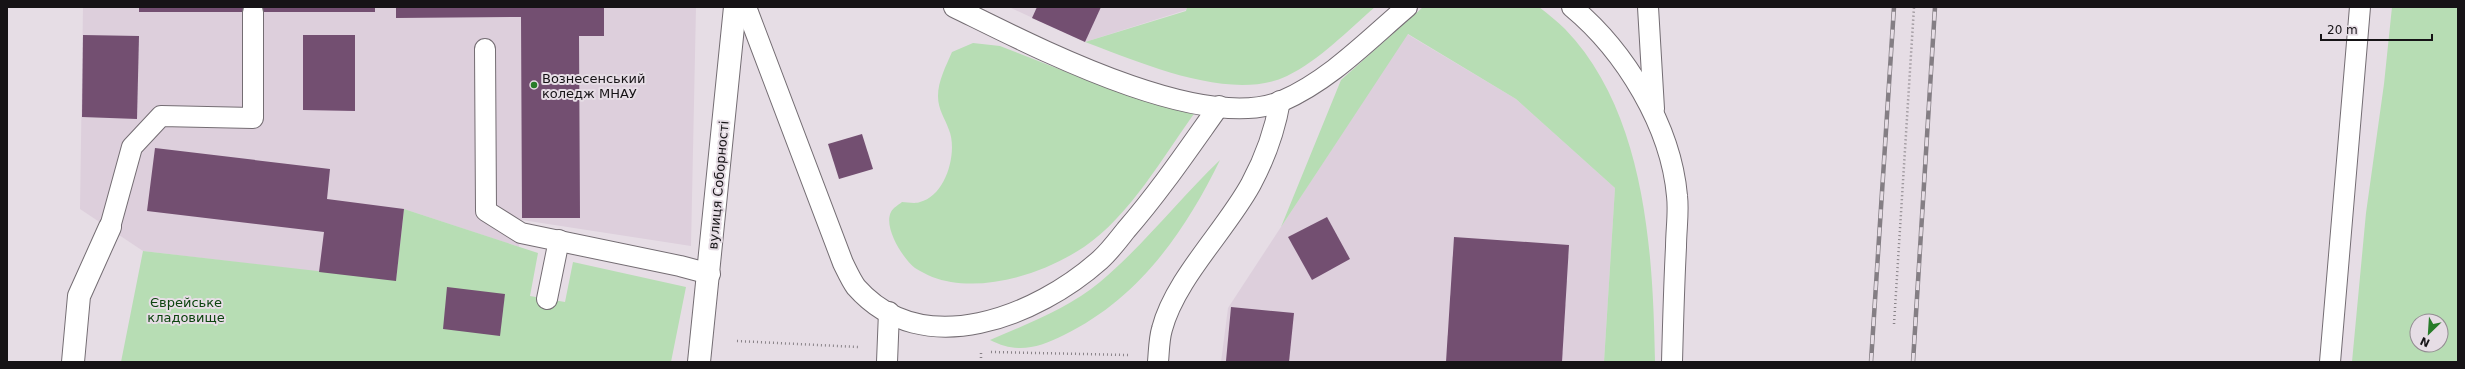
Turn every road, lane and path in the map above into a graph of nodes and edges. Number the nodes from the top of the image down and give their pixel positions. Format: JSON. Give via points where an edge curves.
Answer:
{"nodes":[{"id":1,"x":735,"y":7,"type":"edge"},
{"id":2,"x":746,"y":7,"type":"edge"},
{"id":3,"x":954,"y":7,"type":"edge"},
{"id":4,"x":1407,"y":7,"type":"edge"},
{"id":5,"x":1572,"y":7,"type":"edge"},
{"id":6,"x":1648,"y":7,"type":"edge"},
{"id":7,"x":1914,"y":7,"type":"edge"},
{"id":8,"x":2360,"y":7,"type":"edge"},
{"id":9,"x":253,"y":12,"type":"dead end"},
{"id":10,"x":977,"y":12,"type":"edge"},
{"id":11,"x":485,"y":49,"type":"dead end"},
{"id":12,"x":1280,"y":101,"type":"junction"},
{"id":13,"x":1219,"y":106,"type":"junction"},
{"id":14,"x":1654,"y":113,"type":"junction"},
{"id":15,"x":110,"y":227,"type":"joint"},
{"id":16,"x":559,"y":240,"type":"junction"},
{"id":17,"x":710,"y":274,"type":"junction"},
{"id":18,"x":547,"y":299,"type":"dead end"},
{"id":19,"x":889,"y":312,"type":"junction"},
{"id":20,"x":1894,"y":324,"type":"dead end"},
{"id":21,"x":737,"y":341,"type":"dead end"},
{"id":22,"x":858,"y":347,"type":"dead end"},
{"id":23,"x":1100,"y":354,"type":"dead end"},
{"id":24,"x":73,"y":362,"type":"edge"},
{"id":25,"x":700,"y":362,"type":"edge"},
{"id":26,"x":887,"y":362,"type":"edge"},
{"id":27,"x":981,"y":362,"type":"edge"},
{"id":28,"x":1158,"y":362,"type":"edge"},
{"id":29,"x":1672,"y":362,"type":"edge"},
{"id":30,"x":2330,"y":362,"type":"edge"}],
"edges":[{"from":1,"to":17,"type":"street","name":"вулиця Соборності"},
{"from":2,"to":19,"type":"lane","via":[[843,263],[855,286],[873,304]]},
{"from":3,"to":10,"type":"lane"},
{"from":4,"to":12,"type":"lane","via":[[1332,71],[1308,88]]},
{"from":5,"to":14,"type":"lane","via":[[1610,46],[1634,78]]},
{"from":6,"to":14,"type":"lane"},
{"from":7,"to":20,"type":"path"},
{"from":8,"to":30,"type":"lane"},
{"from":9,"to":15,"type":"lane","via":[[253,118],[161,116],[132,147]]},
{"from":10,"to":13,"type":"lane","via":[[1076,65],[1111,79],[1182,100]]},
{"from":11,"to":16,"type":"lane","via":[[486,211],[521,232]]},
{"from":12,"to":13,"type":"lane","via":[[1250,107]]},
{"from":12,"to":28,"type":"lane","via":[[1276,123],[1250,185],[1180,290],[1166,316]]},
{"from":13,"to":19,"type":"lane","via":[[1144,210],[1102,259],[1075,280],[1021,310],[972,326],[944,328],[919,325]]},
{"from":14,"to":29,"type":"lane","via":[[1668,153],[1677,195]]},
{"from":15,"to":24,"type":"street","via":[[79,296]]},
{"from":16,"to":17,"type":"lane"},
{"from":16,"to":18,"type":"lane"},
{"from":17,"to":25,"type":"street","name":"вулиця Соборності"},
{"from":19,"to":26,"type":"lane"},
{"from":21,"to":22,"type":"path"},
{"from":23,"to":27,"type":"path","via":[[981,352]]}]}
